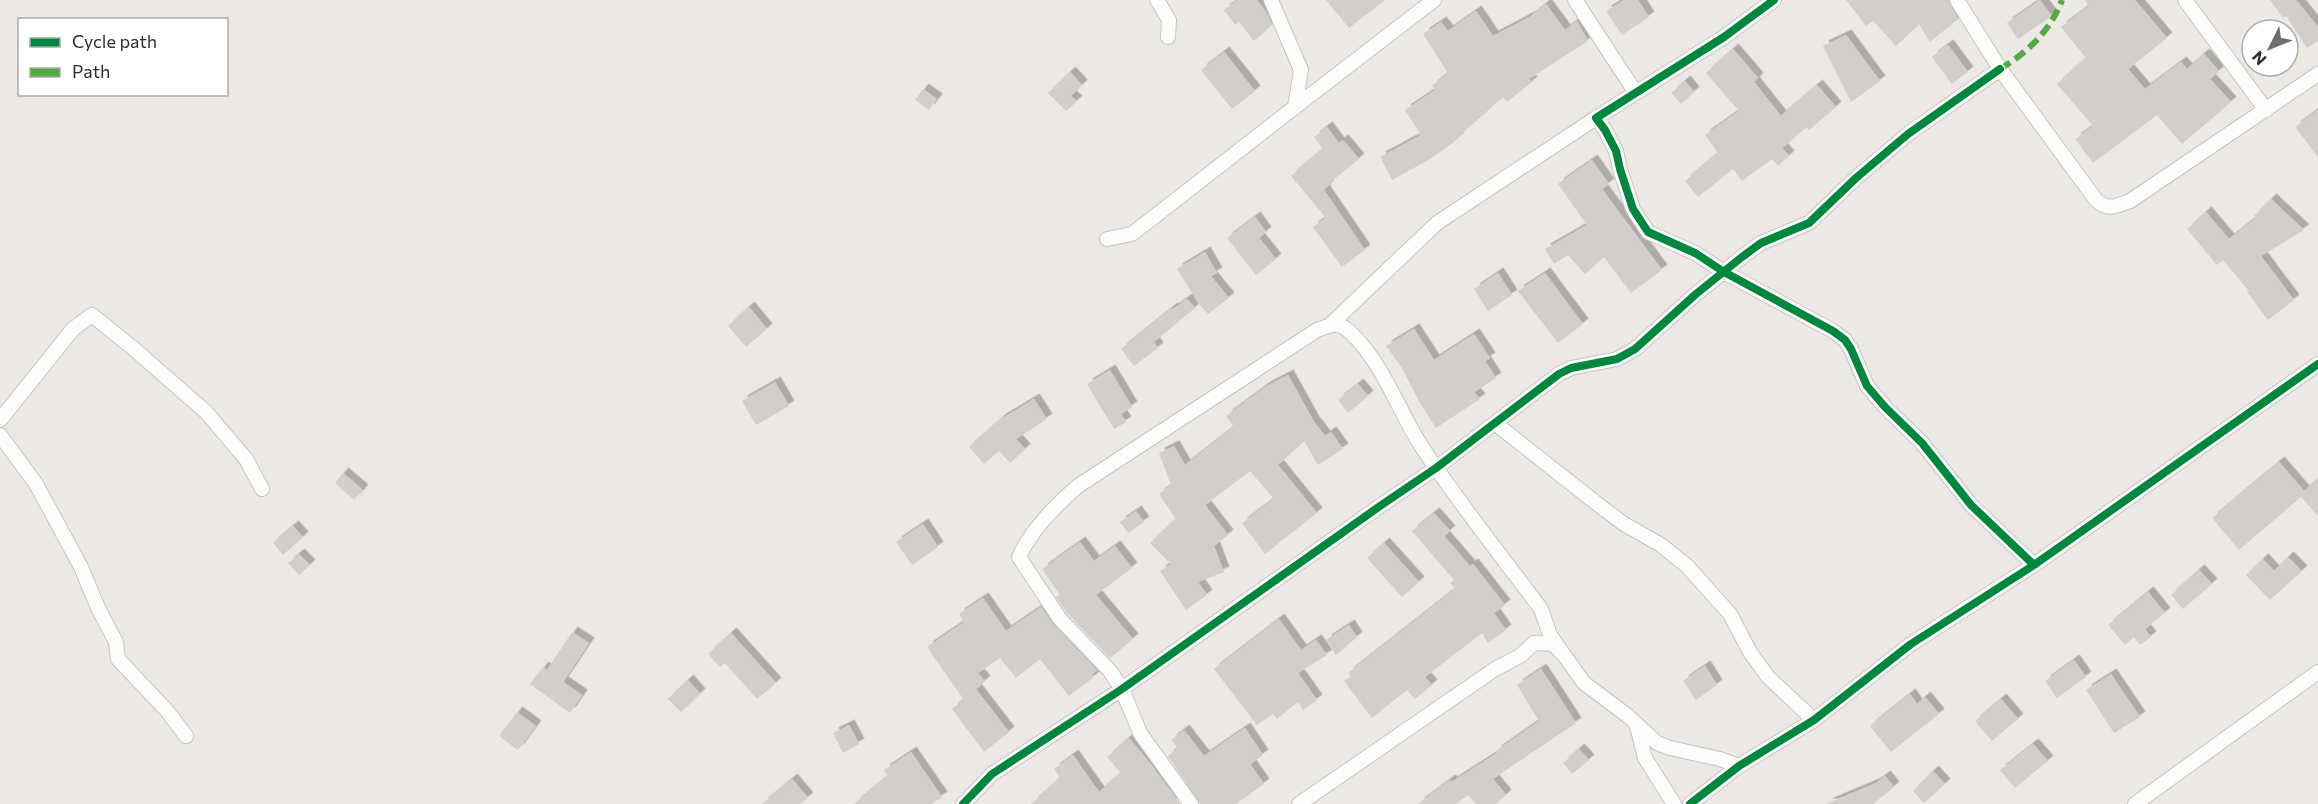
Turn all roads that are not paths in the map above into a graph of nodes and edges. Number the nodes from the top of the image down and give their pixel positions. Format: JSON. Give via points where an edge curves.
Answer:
{"nodes":[{"id":1,"x":1157,"y":0,"type":"edge"},
{"id":2,"x":1270,"y":0,"type":"edge"},
{"id":3,"x":1434,"y":0,"type":"edge"},
{"id":4,"x":1575,"y":0,"type":"edge"},
{"id":5,"x":1774,"y":0,"type":"edge"},
{"id":6,"x":1957,"y":0,"type":"edge"},
{"id":7,"x":2185,"y":0,"type":"edge"},
{"id":8,"x":1168,"y":37,"type":"dead end"},
{"id":9,"x":2000,"y":69,"type":"junction"},
{"id":10,"x":2318,"y":74,"type":"edge"},
{"id":11,"x":1636,"y":93,"type":"junction"},
{"id":12,"x":1295,"y":107,"type":"junction"},
{"id":13,"x":2266,"y":110,"type":"junction"},
{"id":14,"x":1596,"y":118,"type":"junction"},
{"id":15,"x":1107,"y":239,"type":"dead end"},
{"id":16,"x":1724,"y":272,"type":"junction"},
{"id":17,"x":1331,"y":324,"type":"junction"},
{"id":18,"x":2318,"y":364,"type":"edge"},
{"id":19,"x":0,"y":420,"type":"edge"},
{"id":20,"x":1496,"y":424,"type":"junction"},
{"id":21,"x":0,"y":435,"type":"edge"},
{"id":22,"x":1436,"y":468,"type":"junction"},
{"id":23,"x":262,"y":489,"type":"dead end"},
{"id":24,"x":2034,"y":565,"type":"junction"},
{"id":25,"x":1564,"y":655,"type":"junction"},
{"id":26,"x":2318,"y":672,"type":"edge"},
{"id":27,"x":1122,"y":689,"type":"junction"},
{"id":28,"x":1815,"y":720,"type":"junction"},
{"id":29,"x":1636,"y":724,"type":"junction"},
{"id":30,"x":186,"y":736,"type":"dead end"},
{"id":31,"x":1739,"y":766,"type":"junction"},
{"id":32,"x":963,"y":804,"type":"edge"},
{"id":33,"x":1191,"y":804,"type":"edge"},
{"id":34,"x":1299,"y":804,"type":"edge"},
{"id":35,"x":1674,"y":804,"type":"edge"},
{"id":36,"x":1690,"y":804,"type":"edge"},
{"id":37,"x":2135,"y":804,"type":"edge"}],
"edges":[{"from":1,"to":8,"type":"street","via":[[1169,20]]},
{"from":2,"to":12,"type":"street","via":[[1301,70]]},
{"from":3,"to":12,"type":"street"},
{"from":4,"to":11,"type":"street"},
{"from":5,"to":11,"type":"street"},
{"from":6,"to":9,"type":"street"},
{"from":7,"to":13,"type":"street"},
{"from":9,"to":13,"type":"street","via":[[2103,207],[2130,201]]},
{"from":9,"to":16,"type":"street","via":[[1908,135],[1809,224],[1761,243]]},
{"from":10,"to":13,"type":"street"},
{"from":11,"to":14,"type":"street"},
{"from":12,"to":15,"type":"street","via":[[1132,234]]},
{"from":14,"to":16,"type":"street","via":[[1616,151],[1633,209],[1648,232],[1695,252]]},
{"from":14,"to":17,"type":"street","via":[[1437,223]]},
{"from":16,"to":20,"type":"street","via":[[1635,350],[1617,359],[1559,374]]},
{"from":16,"to":24,"type":"street","via":[[1845,340],[1867,386],[1922,443],[1971,505]]},
{"from":17,"to":22,"type":"street","via":[[1350,332],[1375,363]]},
{"from":17,"to":27,"type":"street","via":[[1077,486],[1021,552],[1022,563],[1060,619]]},
{"from":18,"to":24,"type":"street"},
{"from":19,"to":23,"type":"street","via":[[73,329],[92,315],[206,412],[246,459]]},
{"from":20,"to":22,"type":"street"},
{"from":20,"to":28,"type":"street","via":[[1624,524],[1661,545],[1687,566],[1730,614],[1768,677]]},
{"from":21,"to":30,"type":"street","via":[[36,484],[81,567],[116,642],[118,658]]},
{"from":22,"to":25,"type":"street","via":[[1541,609],[1550,634]]},
{"from":22,"to":27,"type":"street"},
{"from":24,"to":28,"type":"street","via":[[1911,644]]},
{"from":25,"to":29,"type":"street","via":[[1584,683]]},
{"from":25,"to":34,"type":"street","via":[[1553,645],[1534,643]]},
{"from":26,"to":37,"type":"street"},
{"from":27,"to":32,"type":"street","via":[[992,774]]},
{"from":27,"to":33,"type":"street","via":[[1140,733]]},
{"from":28,"to":31,"type":"street"},
{"from":29,"to":31,"type":"street","via":[[1657,743]]},
{"from":29,"to":35,"type":"street","via":[[1645,758]]},
{"from":31,"to":36,"type":"street"}]}
